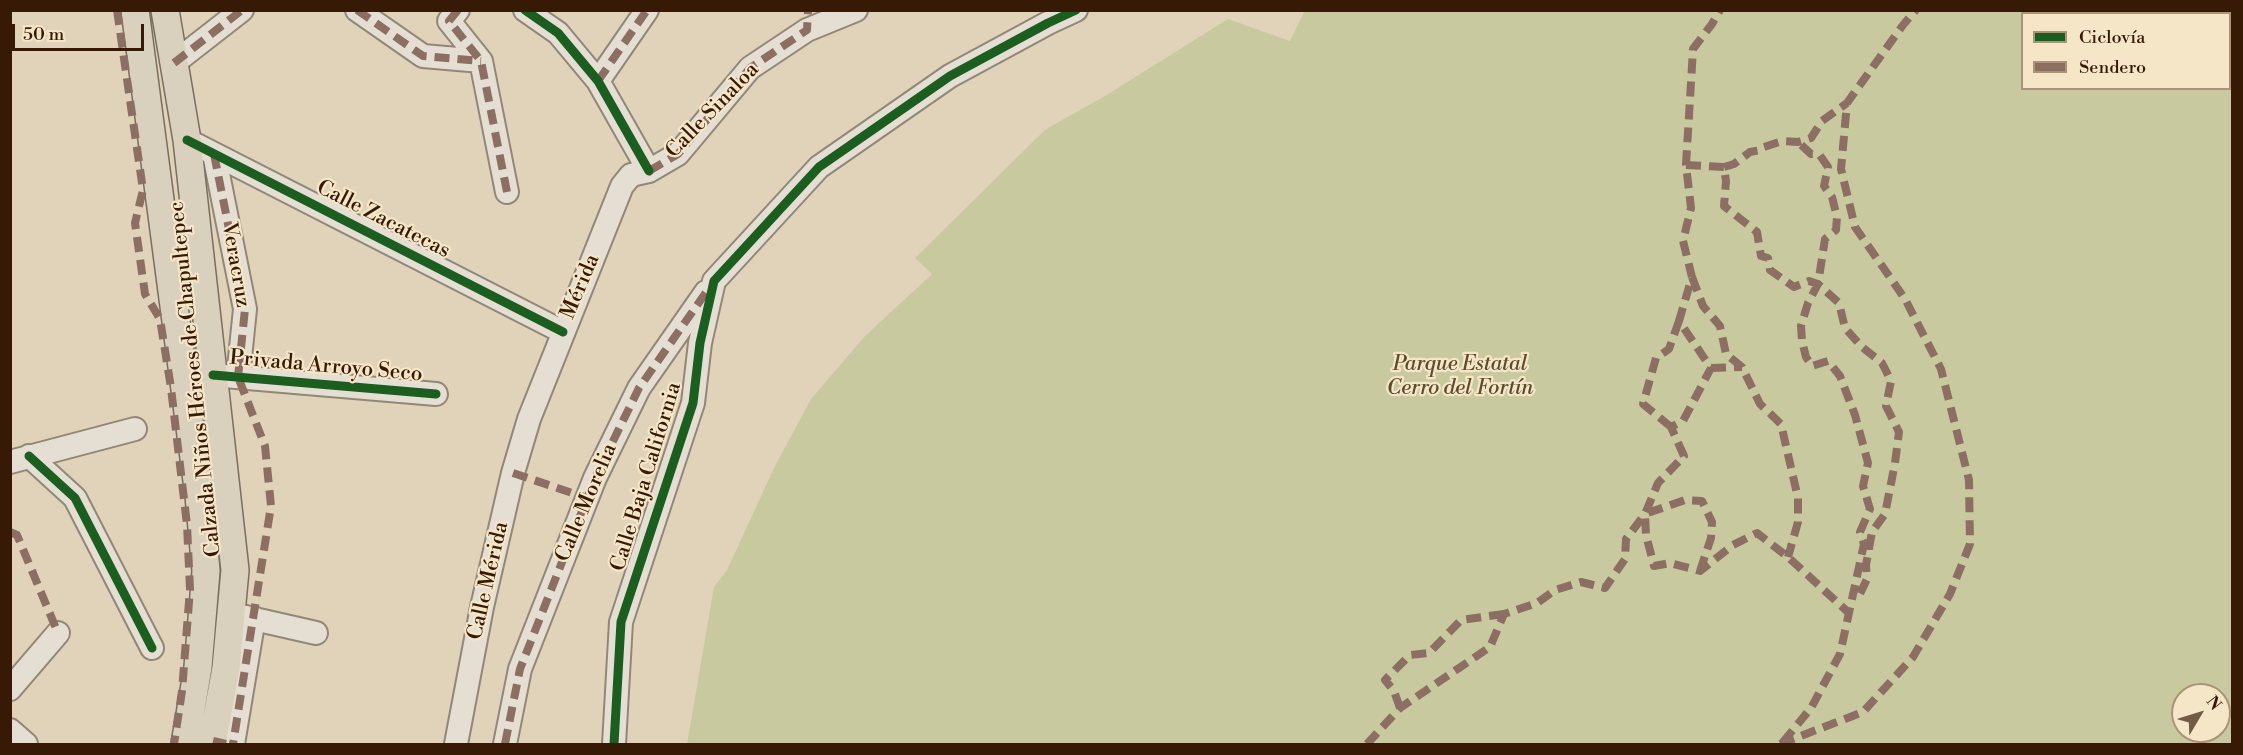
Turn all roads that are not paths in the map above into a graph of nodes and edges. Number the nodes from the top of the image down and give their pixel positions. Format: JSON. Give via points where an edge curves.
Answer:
{"nodes":[{"id":1,"x":135,"y":10,"type":"edge"},
{"id":2,"x":165,"y":10,"type":"edge"},
{"id":3,"x":242,"y":10,"type":"edge"},
{"id":4,"x":357,"y":10,"type":"edge"},
{"id":5,"x":458,"y":10,"type":"edge"},
{"id":6,"x":525,"y":10,"type":"edge"},
{"id":7,"x":647,"y":10,"type":"edge"},
{"id":8,"x":856,"y":10,"type":"edge"},
{"id":9,"x":1076,"y":10,"type":"edge"},
{"id":10,"x":481,"y":61,"type":"junction"},
{"id":11,"x":174,"y":63,"type":"junction"},
{"id":12,"x":598,"y":81,"type":"junction"},
{"id":13,"x":187,"y":140,"type":"junction"},
{"id":14,"x":214,"y":154,"type":"junction"},
{"id":15,"x":649,"y":171,"type":"junction"},
{"id":16,"x":507,"y":192,"type":"dead end"},
{"id":17,"x":714,"y":281,"type":"junction"},
{"id":18,"x":563,"y":332,"type":"junction"},
{"id":19,"x":226,"y":376,"type":"junction"},
{"id":20,"x":436,"y":394,"type":"dead end"},
{"id":21,"x":529,"y":419,"type":"joint"},
{"id":22,"x":135,"y":429,"type":"dead end"},
{"id":23,"x":20,"y":459,"type":"edge"},
{"id":24,"x":243,"y":616,"type":"junction"},
{"id":25,"x":58,"y":633,"type":"dead end"},
{"id":26,"x":316,"y":633,"type":"dead end"},
{"id":27,"x":152,"y":648,"type":"dead end"},
{"id":28,"x":10,"y":689,"type":"edge"},
{"id":29,"x":10,"y":730,"type":"edge"},
{"id":30,"x":26,"y":744,"type":"edge"},
{"id":31,"x":185,"y":744,"type":"edge"},
{"id":32,"x":221,"y":744,"type":"edge"},
{"id":33,"x":456,"y":744,"type":"edge"},
{"id":34,"x":505,"y":744,"type":"edge"},
{"id":35,"x":614,"y":744,"type":"edge"}],
"edges":[{"from":1,"to":31,"type":"main road","name":"Calzada Niños Héroes de Chapultepec","via":[[206,571],[198,667]]},
{"from":2,"to":11,"type":"main road","name":"Calzada Niños Héroes de Chapultepec"},
{"from":3,"to":11,"type":"street"},
{"from":4,"to":10,"type":"street","via":[[423,56]]},
{"from":5,"to":10,"type":"street","via":[[449,21]]},
{"from":6,"to":12,"type":"street","via":[[558,33]]},
{"from":7,"to":12,"type":"street"},
{"from":8,"to":15,"type":"street","name":"Calle Sinaloa","via":[[807,30],[750,68],[678,154]]},
{"from":9,"to":17,"type":"street","name":"Calle Baja California","via":[[950,76],[819,167]]},
{"from":10,"to":16,"type":"street"},
{"from":11,"to":13,"type":"main road","name":"Calzada Niños Héroes de Chapultepec"},
{"from":12,"to":15,"type":"street"},
{"from":13,"to":14,"type":"street","name":"Calle Zacatecas"},
{"from":13,"to":19,"type":"main road","name":"Calzada Niños Héroes de Chapultepec"},
{"from":14,"to":18,"type":"street","name":"Calle Zacatecas"},
{"from":14,"to":19,"type":"street","name":"Veracruz","via":[[245,309]]},
{"from":15,"to":18,"type":"street","name":"Mérida","via":[[631,175],[622,186]]},
{"from":17,"to":34,"type":"street","name":"Calle Morelia","via":[[639,388],[595,478],[520,669]]},
{"from":17,"to":35,"type":"street","name":"Calle Baja California","via":[[700,343],[693,403],[621,622]]},
{"from":18,"to":21,"type":"street","name":"Mérida"},
{"from":19,"to":20,"type":"street","name":"Privada Arroyo Seco"},
{"from":19,"to":24,"type":"main road","name":"Calzada Niños Héroes de Chapultepec","via":[[235,570]]},
{"from":21,"to":33,"type":"street","name":"Calle Mérida","via":[[482,607]]},
{"from":22,"to":23,"type":"street"},
{"from":23,"to":27,"type":"street","via":[[75,498]]},
{"from":24,"to":26,"type":"street"},
{"from":24,"to":32,"type":"main road","name":"Calzada Niños Héroes de Chapultepec","via":[[226,668]]},
{"from":25,"to":28,"type":"street"},
{"from":29,"to":30,"type":"street"}]}
